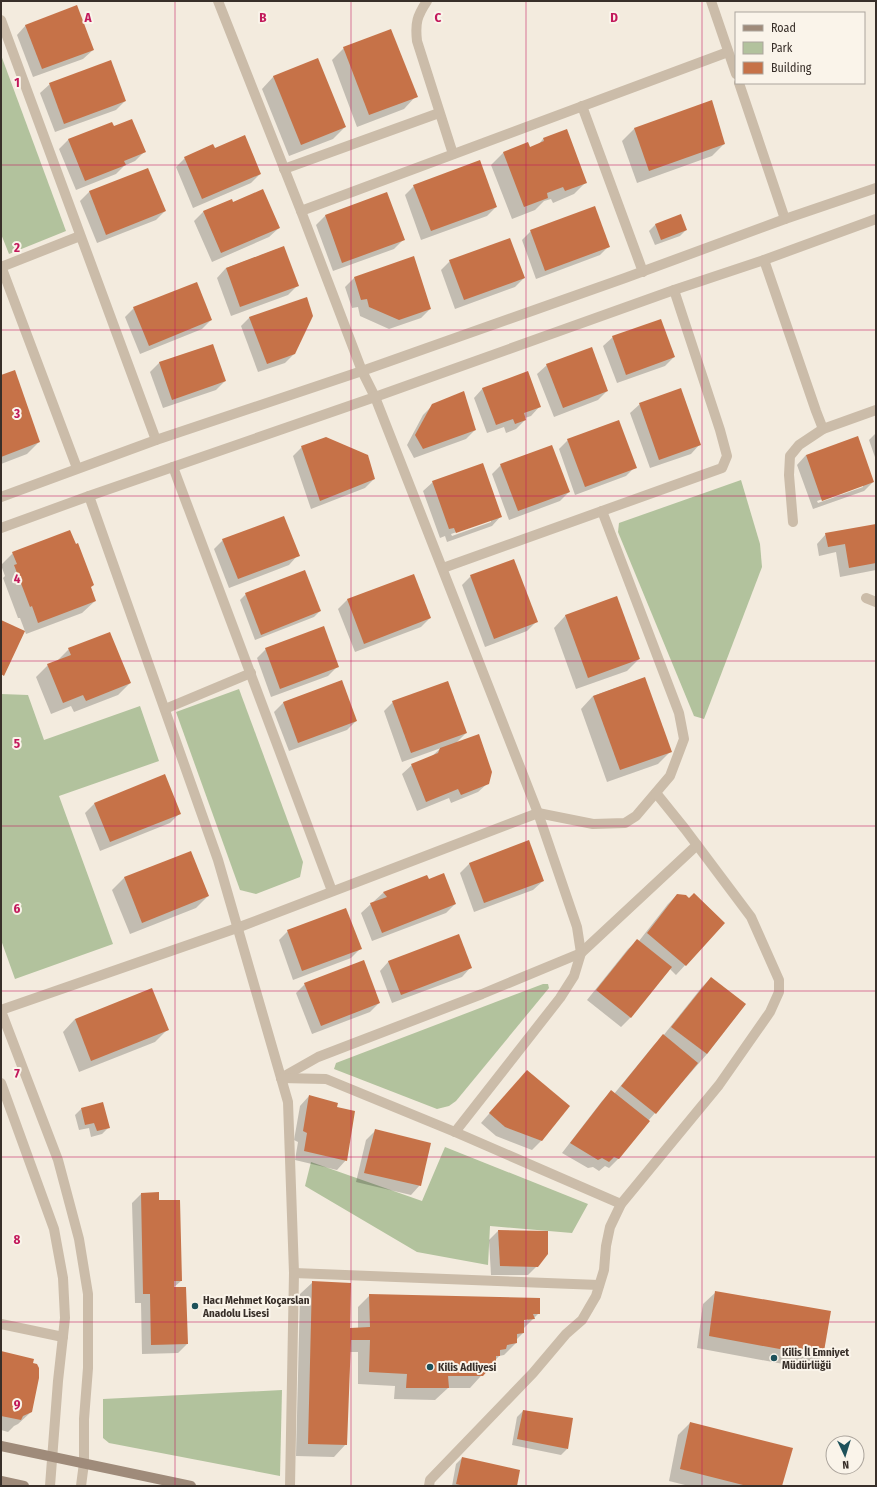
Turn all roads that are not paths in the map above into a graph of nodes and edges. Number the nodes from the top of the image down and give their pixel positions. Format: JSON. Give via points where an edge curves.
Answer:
{"nodes":[{"id":1,"x":218,"y":1,"type":"edge"},
{"id":2,"x":427,"y":1,"type":"edge"},
{"id":3,"x":711,"y":1,"type":"edge"},
{"id":4,"x":1,"y":20,"type":"edge"},
{"id":5,"x":728,"y":52,"type":"junction"},
{"id":6,"x":735,"y":71,"type":"edge"},
{"id":7,"x":739,"y":84,"type":"edge"},
{"id":8,"x":582,"y":106,"type":"junction"},
{"id":9,"x":439,"y":113,"type":"junction"},
{"id":10,"x":453,"y":154,"type":"junction"},
{"id":11,"x":284,"y":169,"type":"junction"},
{"id":12,"x":876,"y":188,"type":"edge"},
{"id":13,"x":301,"y":211,"type":"junction"},
{"id":14,"x":785,"y":219,"type":"junction"},
{"id":15,"x":876,"y":219,"type":"edge"},
{"id":16,"x":80,"y":236,"type":"junction"},
{"id":17,"x":764,"y":260,"type":"junction"},
{"id":18,"x":1,"y":266,"type":"edge"},
{"id":19,"x":643,"y":272,"type":"junction"},
{"id":20,"x":674,"y":290,"type":"junction"},
{"id":21,"x":362,"y":371,"type":"junction"},
{"id":22,"x":375,"y":397,"type":"junction"},
{"id":23,"x":876,"y":410,"type":"edge"},
{"id":24,"x":823,"y":429,"type":"junction"},
{"id":25,"x":156,"y":440,"type":"junction"},
{"id":26,"x":173,"y":467,"type":"junction"},
{"id":27,"x":77,"y":468,"type":"junction"},
{"id":28,"x":89,"y":496,"type":"junction"},
{"id":29,"x":1,"y":497,"type":"edge"},
{"id":30,"x":602,"y":511,"type":"junction"},
{"id":31,"x":793,"y":522,"type":"dead end"},
{"id":32,"x":1,"y":528,"type":"edge"},
{"id":33,"x":443,"y":568,"type":"junction"},
{"id":34,"x":251,"y":673,"type":"junction"},
{"id":35,"x":165,"y":709,"type":"junction"},
{"id":36,"x":656,"y":792,"type":"junction"},
{"id":37,"x":538,"y":813,"type":"junction"},
{"id":38,"x":697,"y":845,"type":"junction"},
{"id":39,"x":332,"y":891,"type":"junction"},
{"id":40,"x":238,"y":928,"type":"junction"},
{"id":41,"x":581,"y":953,"type":"junction"},
{"id":42,"x":1,"y":1010,"type":"edge"},
{"id":43,"x":281,"y":1078,"type":"junction"},
{"id":44,"x":1,"y":1083,"type":"edge"},
{"id":45,"x":455,"y":1132,"type":"junction"},
{"id":46,"x":621,"y":1204,"type":"junction"},
{"id":47,"x":294,"y":1273,"type":"junction"},
{"id":48,"x":599,"y":1285,"type":"junction"},
{"id":49,"x":1,"y":1324,"type":"edge"},
{"id":50,"x":63,"y":1337,"type":"junction"},
{"id":51,"x":1,"y":1446,"type":"edge"},
{"id":52,"x":53,"y":1457,"type":"junction"},
{"id":53,"x":84,"y":1463,"type":"junction"},
{"id":54,"x":1,"y":1481,"type":"edge"},
{"id":55,"x":24,"y":1486,"type":"edge"},
{"id":56,"x":50,"y":1486,"type":"edge"},
{"id":57,"x":81,"y":1486,"type":"edge"},
{"id":58,"x":191,"y":1486,"type":"edge"},
{"id":59,"x":290,"y":1486,"type":"edge"},
{"id":60,"x":429,"y":1486,"type":"edge"}],
"edges":[{"from":1,"to":11,"type":"street"},
{"from":2,"to":9,"type":"street","via":[[417,18],[417,41]]},
{"from":3,"to":5,"type":"street"},
{"from":4,"to":16,"type":"street"},
{"from":5,"to":6,"type":"street"},
{"from":5,"to":8,"type":"street"},
{"from":7,"to":14,"type":"street"},
{"from":8,"to":10,"type":"street"},
{"from":8,"to":19,"type":"street"},
{"from":9,"to":10,"type":"street"},
{"from":9,"to":11,"type":"street"},
{"from":10,"to":13,"type":"street"},
{"from":11,"to":13,"type":"street"},
{"from":12,"to":14,"type":"street"},
{"from":13,"to":21,"type":"street"},
{"from":14,"to":19,"type":"street"},
{"from":15,"to":17,"type":"street"},
{"from":16,"to":18,"type":"street"},
{"from":16,"to":25,"type":"street"},
{"from":17,"to":20,"type":"street"},
{"from":17,"to":24,"type":"street"},
{"from":18,"to":27,"type":"street"},
{"from":19,"to":21,"type":"street"},
{"from":20,"to":22,"type":"street"},
{"from":20,"to":30,"type":"street","via":[[727,456],[722,468]]},
{"from":21,"to":22,"type":"street"},
{"from":21,"to":25,"type":"street"},
{"from":22,"to":26,"type":"street"},
{"from":22,"to":33,"type":"street"},
{"from":23,"to":24,"type":"street"},
{"from":24,"to":31,"type":"street","via":[[799,445],[790,456]]},
{"from":25,"to":27,"type":"street"},
{"from":26,"to":28,"type":"street"},
{"from":26,"to":34,"type":"street"},
{"from":27,"to":29,"type":"street"},
{"from":28,"to":32,"type":"street"},
{"from":28,"to":35,"type":"street"},
{"from":30,"to":33,"type":"street"},
{"from":30,"to":36,"type":"street","via":[[679,713],[684,739],[670,776]]},
{"from":33,"to":37,"type":"street"},
{"from":34,"to":35,"type":"street"},
{"from":34,"to":39,"type":"street"},
{"from":35,"to":40,"type":"street","via":[[218,860]]},
{"from":36,"to":37,"type":"street","via":[[636,816],[625,823],[593,824]]},
{"from":36,"to":38,"type":"street"},
{"from":37,"to":39,"type":"street"},
{"from":37,"to":41,"type":"street","via":[[577,927]]},
{"from":38,"to":41,"type":"street"},
{"from":38,"to":46,"type":"street","via":[[751,918],[779,980],[779,992],[770,1012],[719,1085]]},
{"from":39,"to":40,"type":"street"},
{"from":40,"to":42,"type":"street"},
{"from":40,"to":43,"type":"street"},
{"from":41,"to":43,"type":"street","via":[[318,1058]]},
{"from":41,"to":45,"type":"street","via":[[574,976],[560,998]]},
{"from":42,"to":53,"type":"street","via":[[58,1160],[78,1239],[88,1294]]},
{"from":43,"to":45,"type":"street","via":[[326,1079]]},
{"from":43,"to":47,"type":"street","via":[[288,1102]]},
{"from":44,"to":50,"type":"street","via":[[54,1229],[63,1278]]},
{"from":45,"to":46,"type":"street"},
{"from":46,"to":48,"type":"street","via":[[610,1226],[604,1270]]},
{"from":47,"to":48,"type":"street"},
{"from":47,"to":59,"type":"street"},
{"from":48,"to":60,"type":"street","via":[[596,1296],[582,1320],[430,1480]]},
{"from":49,"to":50,"type":"street"},
{"from":50,"to":52,"type":"street"},
{"from":51,"to":52,"type":"main road"},
{"from":52,"to":53,"type":"main road"},
{"from":52,"to":56,"type":"street"},
{"from":53,"to":57,"type":"street"},
{"from":53,"to":58,"type":"main road"},
{"from":54,"to":55,"type":"main road"}]}
